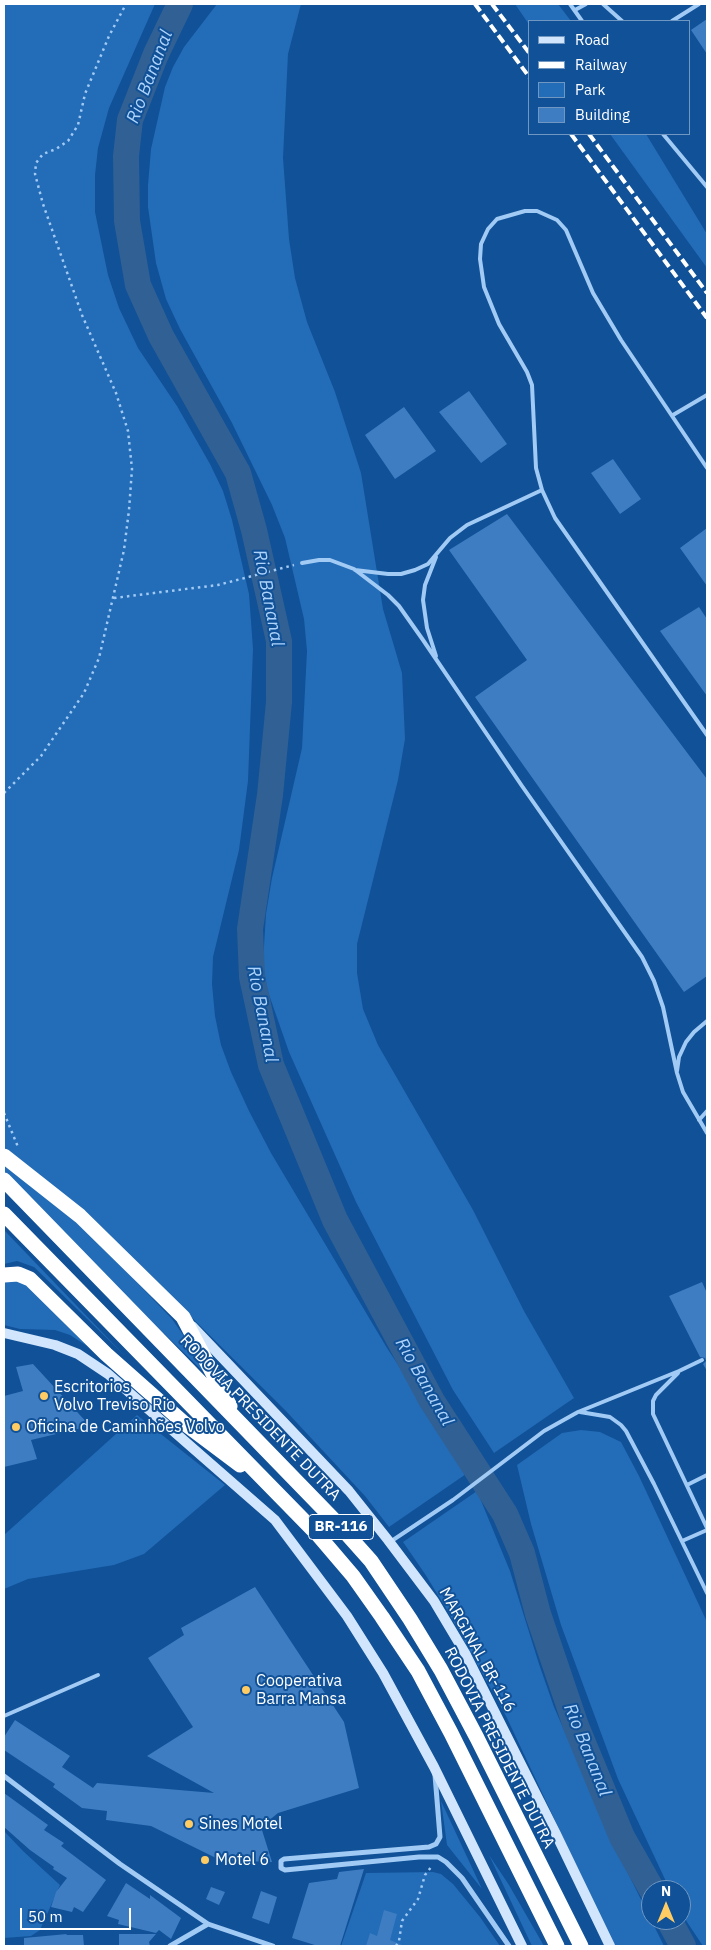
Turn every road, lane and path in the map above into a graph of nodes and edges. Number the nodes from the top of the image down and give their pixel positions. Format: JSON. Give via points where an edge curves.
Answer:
{"nodes":[{"id":1,"x":126,"y":4,"type":"edge"},
{"id":2,"x":570,"y":4,"type":"edge"},
{"id":3,"x":586,"y":4,"type":"edge"},
{"id":4,"x":603,"y":4,"type":"edge"},
{"id":5,"x":699,"y":4,"type":"edge"},
{"id":6,"x":574,"y":10,"type":"junction"},
{"id":7,"x":581,"y":20,"type":"edge"},
{"id":8,"x":621,"y":20,"type":"edge"},
{"id":9,"x":674,"y":20,"type":"edge"},
{"id":10,"x":664,"y":135,"type":"edge"},
{"id":11,"x":707,"y":187,"type":"edge"},
{"id":12,"x":707,"y":395,"type":"edge"},
{"id":13,"x":673,"y":415,"type":"junction"},
{"id":14,"x":707,"y":468,"type":"edge"},
{"id":15,"x":542,"y":490,"type":"junction"},
{"id":16,"x":438,"y":552,"type":"junction"},
{"id":17,"x":302,"y":564,"type":"joint"},
{"id":18,"x":354,"y":569,"type":"junction"},
{"id":19,"x":114,"y":598,"type":"junction"},
{"id":20,"x":437,"y":660,"type":"junction"},
{"id":21,"x":707,"y":735,"type":"edge"},
{"id":22,"x":4,"y":793,"type":"edge"},
{"id":23,"x":707,"y":1021,"type":"edge"},
{"id":24,"x":677,"y":1073,"type":"junction"},
{"id":25,"x":707,"y":1111,"type":"edge"},
{"id":26,"x":4,"y":1113,"type":"edge"},
{"id":27,"x":698,"y":1120,"type":"junction"},
{"id":28,"x":707,"y":1133,"type":"edge"},
{"id":29,"x":4,"y":1156,"type":"edge"},
{"id":30,"x":26,"y":1172,"type":"junction"},
{"id":31,"x":4,"y":1180,"type":"edge"},
{"id":32,"x":4,"y":1214,"type":"edge"},
{"id":33,"x":4,"y":1275,"type":"edge"},
{"id":34,"x":183,"y":1317,"type":"junction"},
{"id":35,"x":4,"y":1333,"type":"edge"},
{"id":36,"x":702,"y":1360,"type":"dead end"},
{"id":37,"x":680,"y":1371,"type":"junction"},
{"id":38,"x":578,"y":1412,"type":"junction"},
{"id":39,"x":238,"y":1421,"type":"junction"},
{"id":40,"x":707,"y":1475,"type":"edge"},
{"id":41,"x":687,"y":1485,"type":"junction"},
{"id":42,"x":272,"y":1488,"type":"junction"},
{"id":43,"x":707,"y":1529,"type":"edge"},
{"id":44,"x":389,"y":1541,"type":"junction"},
{"id":45,"x":682,"y":1541,"type":"junction"},
{"id":46,"x":707,"y":1593,"type":"edge"},
{"id":47,"x":98,"y":1675,"type":"dead end"},
{"id":48,"x":4,"y":1716,"type":"edge"},
{"id":49,"x":434,"y":1767,"type":"junction"},
{"id":50,"x":4,"y":1776,"type":"edge"},
{"id":51,"x":432,"y":1856,"type":"junction"},
{"id":52,"x":208,"y":1924,"type":"junction"},
{"id":53,"x":170,"y":1946,"type":"edge"},
{"id":54,"x":273,"y":1946,"type":"edge"},
{"id":55,"x":396,"y":1946,"type":"edge"},
{"id":56,"x":509,"y":1946,"type":"edge"},
{"id":57,"x":522,"y":1946,"type":"edge"},
{"id":58,"x":557,"y":1946,"type":"edge"},
{"id":59,"x":581,"y":1946,"type":"edge"},
{"id":60,"x":610,"y":1946,"type":"edge"}],
"edges":[{"from":1,"to":19,"type":"path","via":[[85,94],[78,125],[68,141],[43,154],[36,164],[35,174],[82,316],[116,393],[128,431],[132,469],[129,510]]},
{"from":2,"to":6,"type":"lane"},
{"from":3,"to":6,"type":"lane"},
{"from":4,"to":8,"type":"lane"},
{"from":5,"to":9,"type":"lane"},
{"from":6,"to":7,"type":"lane"},
{"from":10,"to":11,"type":"lane"},
{"from":12,"to":13,"type":"lane"},
{"from":13,"to":14,"type":"lane"},
{"from":13,"to":15,"type":"lane","via":[[593,294],[566,230],[557,220],[537,211],[497,219],[488,229],[482,244],[480,259],[484,287],[499,324],[532,385],[536,468]]},
{"from":15,"to":16,"type":"lane","via":[[467,525]]},
{"from":15,"to":21,"type":"lane","via":[[555,518]]},
{"from":16,"to":18,"type":"lane","via":[[428,564],[401,574]]},
{"from":16,"to":20,"type":"lane","via":[[425,585],[423,600]]},
{"from":17,"to":18,"type":"lane","via":[[330,560]]},
{"from":17,"to":19,"type":"path","via":[[218,585]]},
{"from":18,"to":20,"type":"lane","via":[[399,606]]},
{"from":19,"to":22,"type":"path","via":[[100,658],[84,692],[41,756]]},
{"from":20,"to":24,"type":"lane","via":[[642,957],[663,1007]]},
{"from":23,"to":24,"type":"lane","via":[[686,1042]]},
{"from":24,"to":27,"type":"lane"},
{"from":25,"to":27,"type":"lane"},
{"from":26,"to":30,"type":"path"},
{"from":27,"to":28,"type":"lane"},
{"from":29,"to":30,"type":"highway"},
{"from":30,"to":34,"type":"highway","via":[[80,1216]]},
{"from":31,"to":39,"type":"highway","name":"RODOVIA PRESIDENTE DUTRA","number":"BR-116"},
{"from":32,"to":42,"type":"highway","number":"BR-116"},
{"from":33,"to":42,"type":"highway","via":[[18,1274],[30,1278],[106,1354],[184,1423]]},
{"from":34,"to":39,"type":"highway"},
{"from":34,"to":44,"type":"main road","name":"MARGINAL BR-116","via":[[349,1491]]},
{"from":35,"to":49,"type":"main road","via":[[78,1354],[108,1374],[275,1520],[357,1632]]},
{"from":36,"to":37,"type":"lane"},
{"from":37,"to":38,"type":"lane"},
{"from":37,"to":41,"type":"lane","via":[[656,1395],[652,1408]]},
{"from":38,"to":44,"type":"lane","via":[[544,1431],[454,1500]]},
{"from":38,"to":45,"type":"lane","via":[[601,1414],[621,1425]]},
{"from":39,"to":59,"type":"highway","name":"RODOVIA PRESIDENTE DUTRA","number":"BR-116","via":[[338,1524],[370,1561],[410,1619],[477,1738]]},
{"from":40,"to":41,"type":"lane"},
{"from":41,"to":43,"type":"lane"},
{"from":42,"to":58,"type":"highway","number":"BR-116","via":[[353,1576],[418,1671]]},
{"from":43,"to":45,"type":"lane"},
{"from":44,"to":60,"type":"main road","name":"MARGINAL BR-116","via":[[434,1601],[465,1653]]},
{"from":45,"to":46,"type":"lane"},
{"from":47,"to":48,"type":"lane"},
{"from":49,"to":51,"type":"street","via":[[440,1837],[436,1844],[284,1859],[281,1868]]},
{"from":49,"to":57,"type":"main road"},
{"from":50,"to":52,"type":"street","via":[[120,1864]]},
{"from":51,"to":55,"type":"path","via":[[432,1866],[424,1877],[418,1899],[402,1921]]},
{"from":51,"to":56,"type":"street","via":[[454,1870]]},
{"from":52,"to":53,"type":"street"},
{"from":52,"to":54,"type":"street"}]}
